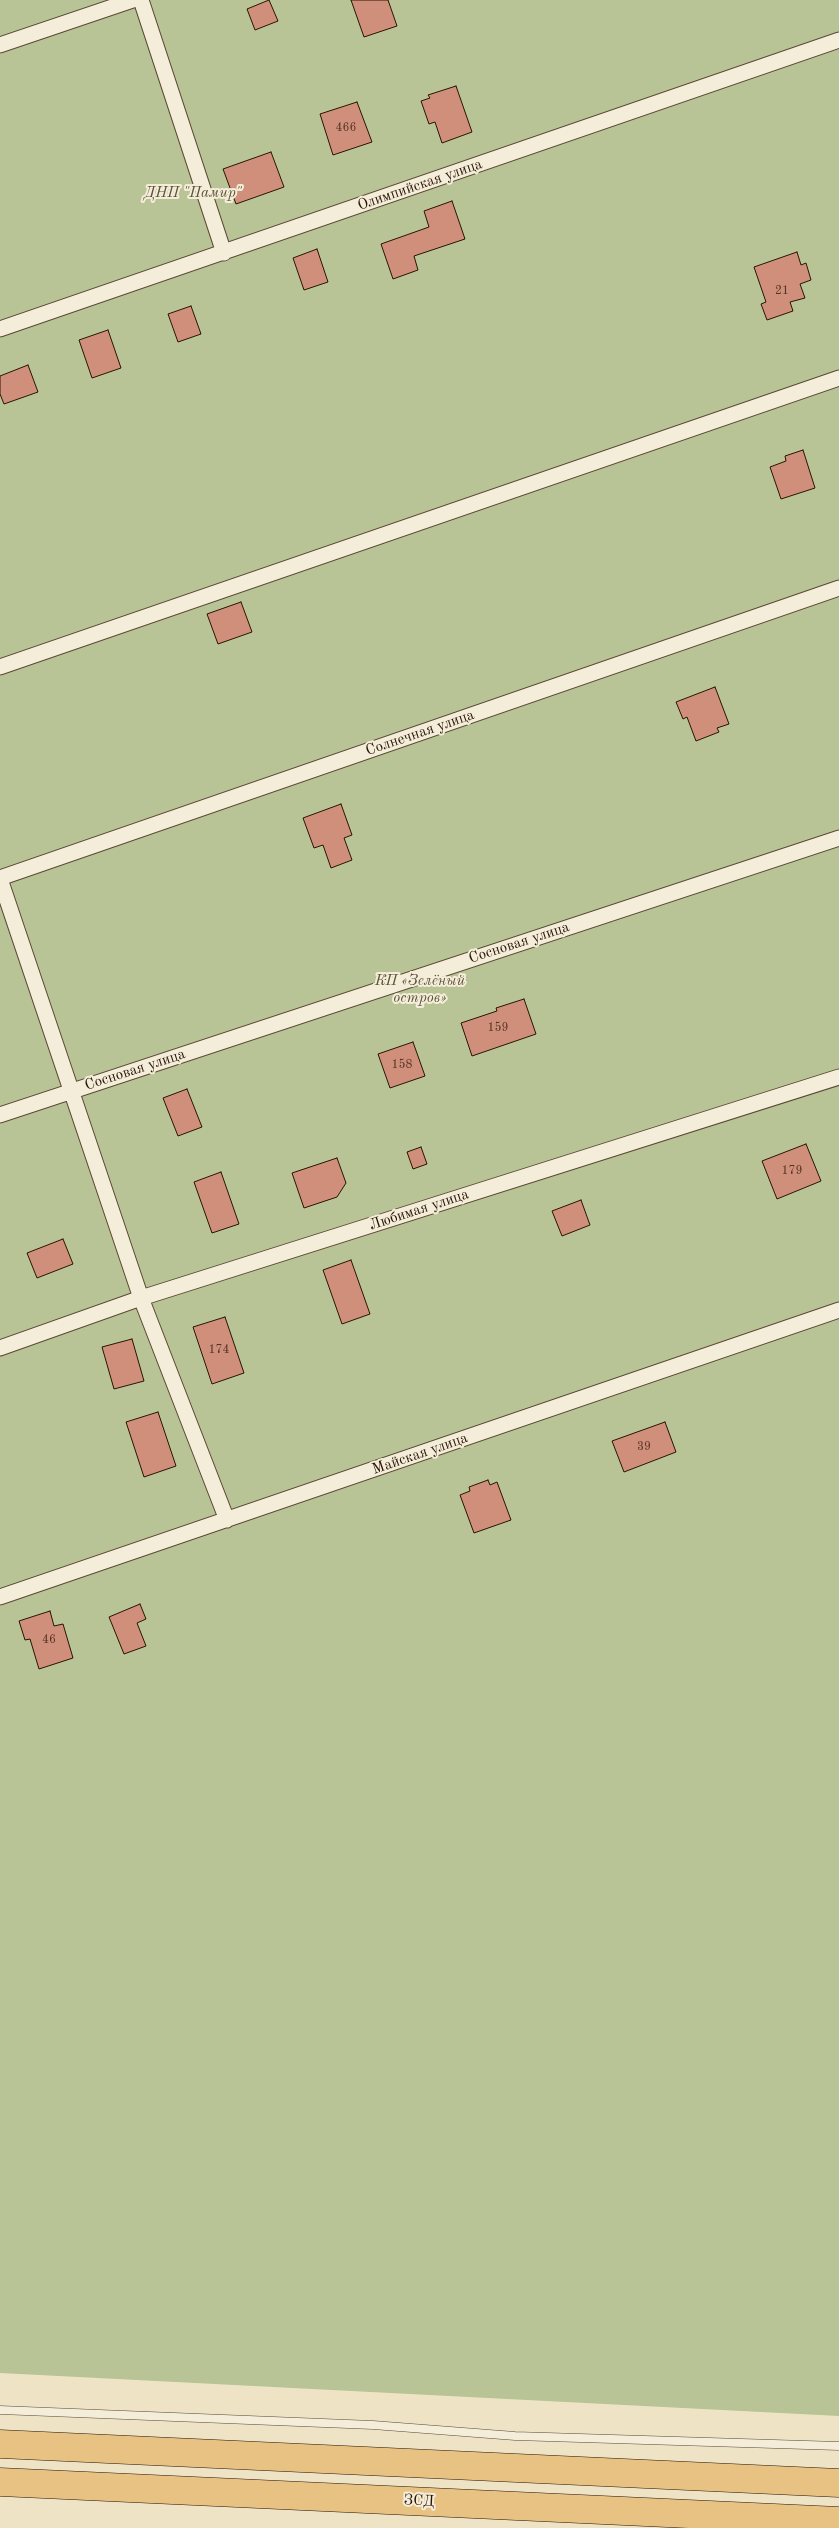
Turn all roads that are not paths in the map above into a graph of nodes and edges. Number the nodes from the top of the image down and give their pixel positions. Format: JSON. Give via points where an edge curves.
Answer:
{"nodes":[{"id":1,"x":133,"y":0,"type":"edge"},
{"id":2,"x":141,"y":0,"type":"edge"},
{"id":3,"x":839,"y":40,"type":"edge"},
{"id":4,"x":0,"y":46,"type":"edge"},
{"id":5,"x":224,"y":253,"type":"junction"},
{"id":6,"x":0,"y":329,"type":"edge"},
{"id":7,"x":839,"y":378,"type":"edge"},
{"id":8,"x":839,"y":588,"type":"edge"},
{"id":9,"x":0,"y":667,"type":"edge"},
{"id":10,"x":839,"y":838,"type":"edge"},
{"id":11,"x":0,"y":879,"type":"edge"},
{"id":12,"x":839,"y":1077,"type":"edge"},
{"id":13,"x":70,"y":1092,"type":"junction"},
{"id":14,"x":0,"y":1115,"type":"edge"},
{"id":15,"x":141,"y":1298,"type":"junction"},
{"id":16,"x":839,"y":1310,"type":"edge"},
{"id":17,"x":0,"y":1348,"type":"edge"},
{"id":18,"x":227,"y":1520,"type":"junction"},
{"id":19,"x":0,"y":1597,"type":"edge"},
{"id":20,"x":0,"y":2410,"type":"edge"},
{"id":21,"x":0,"y":2444,"type":"edge"},
{"id":22,"x":839,"y":2446,"type":"edge"},
{"id":23,"x":0,"y":2482,"type":"edge"},
{"id":24,"x":839,"y":2483,"type":"edge"},
{"id":25,"x":839,"y":2521,"type":"edge"}],
"edges":[{"from":1,"to":4,"type":"street"},
{"from":2,"to":5,"type":"street"},
{"from":3,"to":5,"type":"street","name":"Олимпийская улица"},
{"from":5,"to":6,"type":"street","name":"Олимпийская улица"},
{"from":7,"to":9,"type":"street"},
{"from":8,"to":11,"type":"street","name":"Солнечная улица"},
{"from":10,"to":13,"type":"street","name":"Сосновая улица"},
{"from":11,"to":13,"type":"street"},
{"from":12,"to":15,"type":"street","name":"Любимая улица"},
{"from":13,"to":14,"type":"street","name":"Сосновая улица"},
{"from":13,"to":15,"type":"street"},
{"from":15,"to":17,"type":"street","name":"Любимая улица"},
{"from":15,"to":18,"type":"street"},
{"from":16,"to":18,"type":"street","name":"Майская улица"},
{"from":18,"to":19,"type":"street","name":"Майская улица"},
{"from":20,"to":22,"type":"lane","via":[[373,2426],[516,2436]]},
{"from":21,"to":24,"type":"highway"},
{"from":23,"to":25,"type":"highway","name":"ЗСД"}]}
